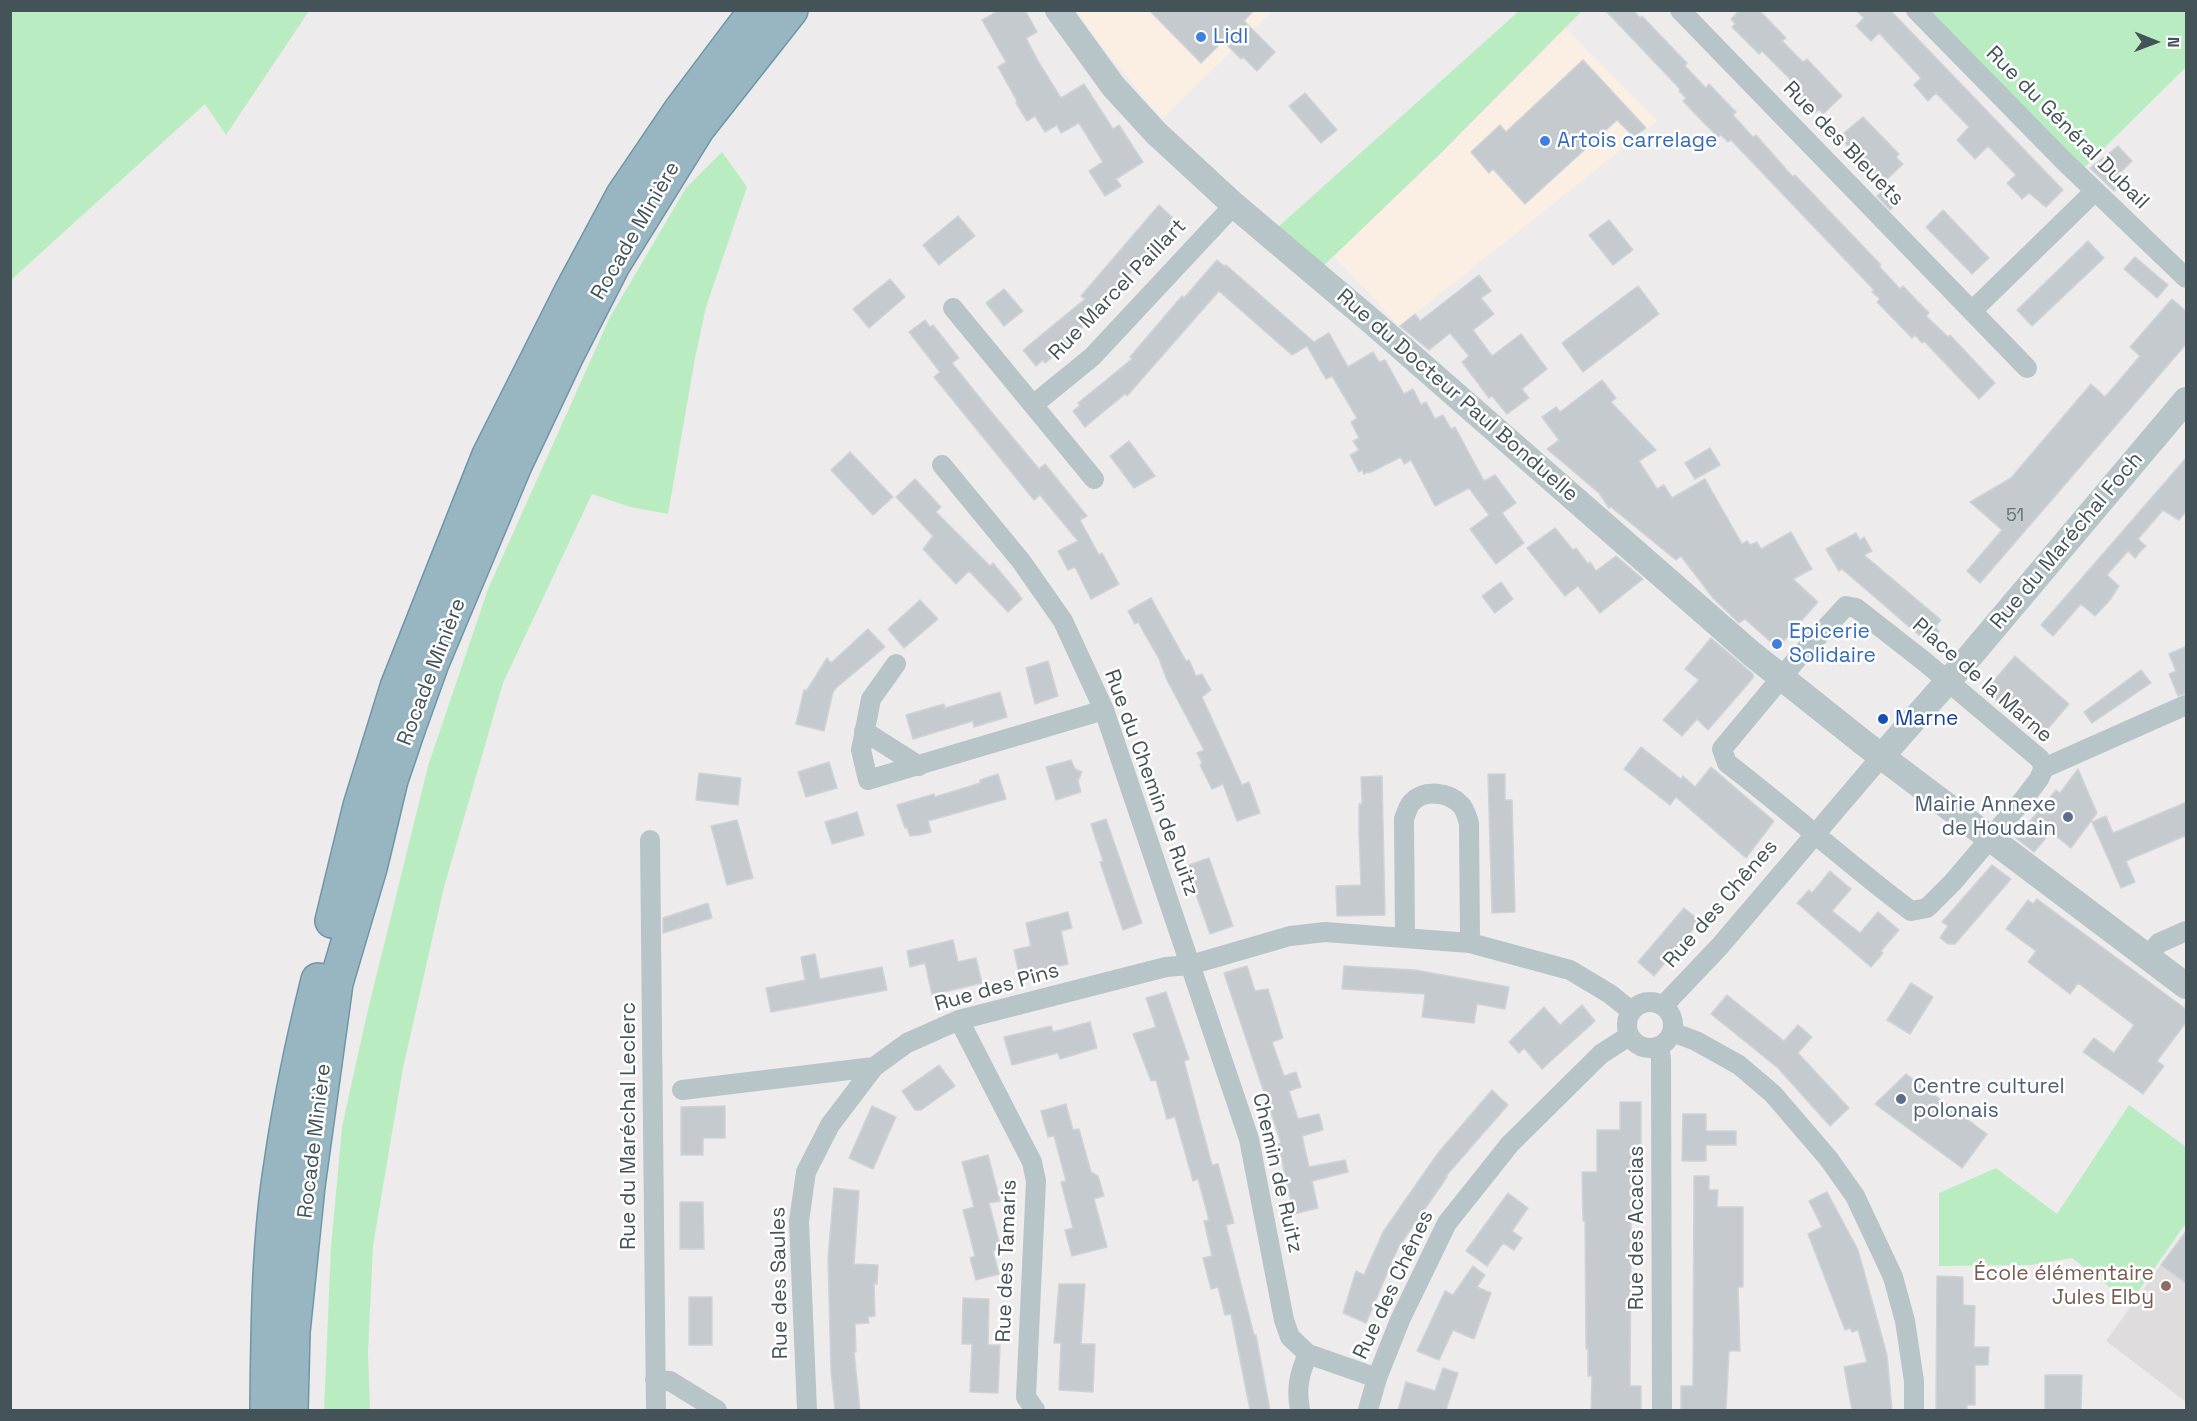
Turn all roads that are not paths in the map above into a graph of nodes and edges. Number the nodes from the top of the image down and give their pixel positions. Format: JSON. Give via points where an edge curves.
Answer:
{"nodes":[{"id":1,"x":756,"y":10,"type":"edge"},
{"id":2,"x":791,"y":10,"type":"edge"},
{"id":3,"x":1058,"y":10,"type":"edge"},
{"id":4,"x":1680,"y":10,"type":"edge"},
{"id":5,"x":1916,"y":10,"type":"edge"},
{"id":6,"x":2095,"y":191,"type":"junction"},
{"id":7,"x":1234,"y":206,"type":"junction"},
{"id":8,"x":2187,"y":278,"type":"edge"},
{"id":9,"x":953,"y":308,"type":"dead end"},
{"id":10,"x":1972,"y":311,"type":"junction"},
{"id":11,"x":2027,"y":368,"type":"dead end"},
{"id":12,"x":2187,"y":400,"type":"edge"},
{"id":13,"x":1033,"y":405,"type":"junction"},
{"id":14,"x":942,"y":465,"type":"dead end"},
{"id":15,"x":1094,"y":479,"type":"dead end"},
{"id":16,"x":896,"y":664,"type":"dead end"},
{"id":17,"x":1782,"y":678,"type":"junction"},
{"id":18,"x":1948,"y":681,"type":"junction"},
{"id":19,"x":2187,"y":705,"type":"edge"},
{"id":20,"x":1104,"y":710,"type":"junction"},
{"id":21,"x":864,"y":731,"type":"junction"},
{"id":22,"x":1881,"y":757,"type":"junction"},
{"id":23,"x":920,"y":766,"type":"junction"},
{"id":24,"x":2044,"y":768,"type":"junction"},
{"id":25,"x":1815,"y":833,"type":"junction"},
{"id":26,"x":1989,"y":839,"type":"junction"},
{"id":27,"x":650,"y":840,"type":"dead end"},
{"id":28,"x":2187,"y":931,"type":"edge"},
{"id":29,"x":1405,"y":937,"type":"junction"},
{"id":30,"x":1470,"y":943,"type":"junction"},
{"id":31,"x":2147,"y":957,"type":"junction"},
{"id":32,"x":1190,"y":965,"type":"junction"},
{"id":33,"x":2187,"y":987,"type":"edge"},
{"id":34,"x":1663,"y":1006,"type":"junction"},
{"id":35,"x":1631,"y":1011,"type":"junction"},
{"id":36,"x":959,"y":1020,"type":"junction"},
{"id":37,"x":1629,"y":1036,"type":"junction"},
{"id":38,"x":1665,"y":1039,"type":"junction"},
{"id":39,"x":874,"y":1067,"type":"junction"},
{"id":40,"x":682,"y":1090,"type":"dead end"},
{"id":41,"x":1308,"y":1354,"type":"junction"},
{"id":42,"x":1377,"y":1378,"type":"junction"},
{"id":43,"x":655,"y":1380,"type":"junction"},
{"id":44,"x":267,"y":1410,"type":"edge"},
{"id":45,"x":291,"y":1410,"type":"edge"},
{"id":46,"x":656,"y":1410,"type":"edge"},
{"id":47,"x":717,"y":1410,"type":"edge"},
{"id":48,"x":807,"y":1410,"type":"edge"},
{"id":49,"x":1035,"y":1410,"type":"edge"},
{"id":50,"x":1300,"y":1410,"type":"edge"},
{"id":51,"x":1368,"y":1410,"type":"edge"},
{"id":52,"x":1662,"y":1410,"type":"edge"},
{"id":53,"x":1914,"y":1410,"type":"edge"}],
"edges":[{"from":1,"to":44,"type":"highway","name":"Rocade Minière","via":[[623,195],[571,292],[489,455],[396,687],[360,806],[306,1025],[280,1165],[271,1265]]},
{"from":2,"to":45,"type":"highway","name":"Rocade Minière","via":[[698,128],[613,265],[515,465],[432,663],[391,780],[336,983],[308,1186],[293,1332]]},
{"from":3,"to":7,"type":"street","name":"Rue du Docteur Paul Bonduelle","via":[[1113,86],[1156,133]]},
{"from":4,"to":10,"type":"street","name":"Rue des Bleuets"},
{"from":5,"to":6,"type":"street","name":"Rue du Général Dubail"},
{"from":6,"to":8,"type":"street","name":"Rue du Général Dubail"},
{"from":6,"to":10,"type":"street"},
{"from":7,"to":13,"type":"street","name":"Rue Marcel Paillart","via":[[1092,357]]},
{"from":7,"to":17,"type":"street","name":"Rue du Docteur Paul Bonduelle"},
{"from":9,"to":13,"type":"street"},
{"from":10,"to":11,"type":"street","name":"Rue des Bleuets"},
{"from":12,"to":18,"type":"street","name":"Rue du Maréchal Foch"},
{"from":13,"to":15,"type":"street"},
{"from":14,"to":20,"type":"street","name":"Rue du Chemin de Ruitz","via":[[1021,561],[1063,621]]},
{"from":16,"to":21,"type":"street","via":[[871,699]]},
{"from":17,"to":18,"type":"street","name":"Place de la Marne","via":[[1846,606],[1856,608]]},
{"from":17,"to":22,"type":"street","name":"Rue du Docteur Paul Bonduelle"},
{"from":17,"to":25,"type":"street","name":"Place de la Marne","via":[[1722,749],[1727,763]]},
{"from":18,"to":22,"type":"street","name":"Rue du Maréchal Foch"},
{"from":18,"to":24,"type":"street","name":"Place de la Marne","via":[[2040,759]]},
{"from":19,"to":24,"type":"street"},
{"from":20,"to":23,"type":"street"},
{"from":20,"to":32,"type":"street","name":"Rue du Chemin de Ruitz"},
{"from":21,"to":23,"type":"street"},
{"from":21,"to":23,"type":"street","via":[[861,750],[868,780]]},
{"from":22,"to":25,"type":"street","name":"Rue des Chênes"},
{"from":22,"to":26,"type":"street","name":"Rue du Docteur Paul Bonduelle"},
{"from":24,"to":26,"type":"street","name":"Place de la Marne","via":[[2040,779]]},
{"from":25,"to":26,"type":"street","name":"Place de la Marne","via":[[1911,911],[1927,908]]},
{"from":25,"to":34,"type":"street","name":"Rue des Chênes","via":[[1720,946]]},
{"from":26,"to":31,"type":"street","name":"Rue du Docteur Paul Bonduelle"},
{"from":27,"to":43,"type":"street","name":"Rue du Maréchal Leclerc"},
{"from":28,"to":31,"type":"street","via":[[2159,943]]},
{"from":29,"to":30,"type":"street","name":"Rue des Pins"},
{"from":29,"to":30,"type":"street","via":[[1404,819],[1411,802],[1433,793],[1447,795],[1461,805],[1469,823]]},
{"from":29,"to":32,"type":"street","name":"Rue des Pins","via":[[1325,932],[1290,936]]},
{"from":30,"to":35,"type":"street","name":"Rue des Pins","via":[[1570,970]]},
{"from":31,"to":33,"type":"street","name":"Rue du Docteur Paul Bonduelle"},
{"from":32,"to":36,"type":"street","name":"Rue des Pins","via":[[1166,967]]},
{"from":32,"to":41,"type":"street","name":"Chemin de Ruitz","via":[[1249,1139],[1284,1320],[1290,1337]]},
{"from":34,"to":35,"type":"street","via":[[1646,1002]]},
{"from":34,"to":38,"type":"street","via":[[1671,1018]]},
{"from":35,"to":37,"type":"street","via":[[1627,1023]]},
{"from":36,"to":39,"type":"street","name":"Rue des Pins","via":[[907,1043]]},
{"from":36,"to":49,"type":"street","name":"Rue des Tamaris","via":[[1032,1162],[1036,1181],[1026,1397]]},
{"from":37,"to":38,"type":"street","via":[[1635,1043],[1651,1048]]},
{"from":37,"to":42,"type":"street","name":"Rue des Chênes","via":[[1601,1054],[1510,1144],[1447,1223]]},
{"from":38,"to":52,"type":"street","name":"Rue des Acacias","via":[[1661,1071]]},
{"from":38,"to":53,"type":"street","via":[[1696,1041],[1739,1065],[1773,1094],[1855,1196],[1893,1277],[1905,1321]]},
{"from":39,"to":40,"type":"street","name":"Rue des Pins"},
{"from":39,"to":48,"type":"street","name":"Rue des Saules","via":[[830,1125],[806,1172],[799,1221]]},
{"from":41,"to":42,"type":"street","name":"Chemin de Ruitz"},
{"from":41,"to":50,"type":"street","via":[[1297,1385]]},
{"from":42,"to":51,"type":"street","name":"Rue des Chênes"},
{"from":43,"to":46,"type":"street","name":"Rue du Maréchal Leclerc"},
{"from":43,"to":47,"type":"street","via":[[670,1381]]}]}
